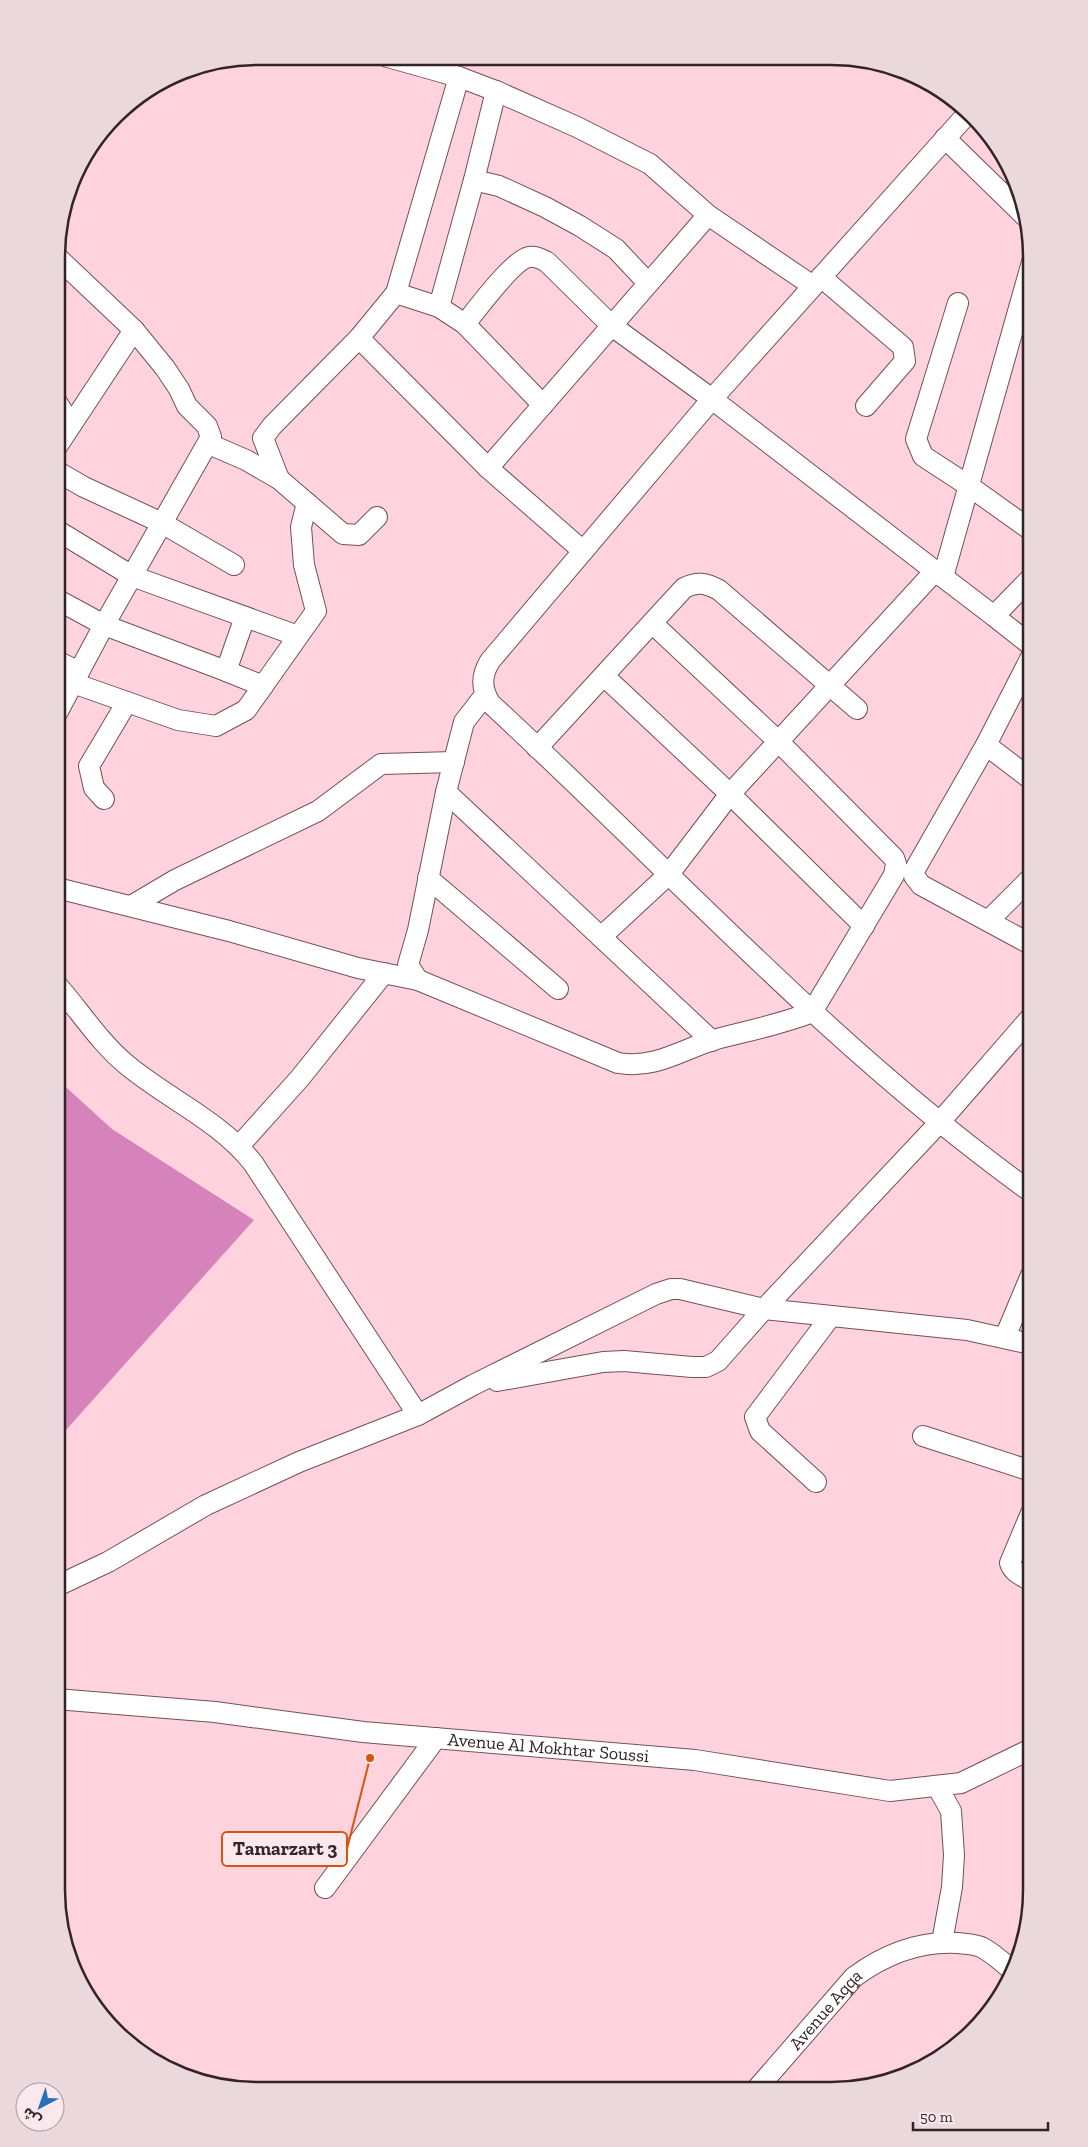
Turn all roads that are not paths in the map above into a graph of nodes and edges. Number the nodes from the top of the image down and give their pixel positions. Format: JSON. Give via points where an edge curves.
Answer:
{"nodes":[{"id":1,"x":427,"y":65,"type":"edge"},
{"id":2,"x":452,"y":70,"type":"edge"},
{"id":3,"x":496,"y":91,"type":"junction"},
{"id":4,"x":963,"y":118,"type":"edge"},
{"id":5,"x":945,"y":138,"type":"junction"},
{"id":6,"x":474,"y":180,"type":"junction"},
{"id":7,"x":1016,"y":207,"type":"edge"},
{"id":8,"x":708,"y":214,"type":"junction"},
{"id":9,"x":65,"y":265,"type":"edge"},
{"id":10,"x":817,"y":282,"type":"junction"},
{"id":11,"x":648,"y":283,"type":"junction"},
{"id":12,"x":396,"y":293,"type":"junction"},
{"id":13,"x":1023,"y":294,"type":"edge"},
{"id":14,"x":958,"y":303,"type":"dead end"},
{"id":15,"x":439,"y":307,"type":"junction"},
{"id":16,"x":464,"y":324,"type":"junction"},
{"id":17,"x":612,"y":326,"type":"junction"},
{"id":18,"x":134,"y":330,"type":"junction"},
{"id":19,"x":359,"y":338,"type":"junction"},
{"id":20,"x":712,"y":399,"type":"junction"},
{"id":21,"x":543,"y":405,"type":"junction"},
{"id":22,"x":866,"y":406,"type":"dead end"},
{"id":23,"x":65,"y":415,"type":"edge"},
{"id":24,"x":71,"y":425,"type":"junction"},
{"id":25,"x":65,"y":434,"type":"edge"},
{"id":26,"x":209,"y":444,"type":"junction"},
{"id":27,"x":488,"y":468,"type":"junction"},
{"id":28,"x":65,"y":476,"type":"edge"},
{"id":29,"x":279,"y":479,"type":"junction"},
{"id":30,"x":969,"y":486,"type":"junction"},
{"id":31,"x":307,"y":503,"type":"junction"},
{"id":32,"x":377,"y":517,"type":"dead end"},
{"id":33,"x":162,"y":523,"type":"junction"},
{"id":34,"x":1023,"y":525,"type":"edge"},
{"id":35,"x":65,"y":535,"type":"edge"},
{"id":36,"x":583,"y":551,"type":"junction"},
{"id":37,"x":234,"y":565,"type":"dead end"},
{"id":38,"x":939,"y":574,"type":"junction"},
{"id":39,"x":132,"y":576,"type":"junction"},
{"id":40,"x":1023,"y":586,"type":"edge"},
{"id":41,"x":65,"y":604,"type":"edge"},
{"id":42,"x":994,"y":616,"type":"junction"},
{"id":43,"x":245,"y":617,"type":"junction"},
{"id":44,"x":652,"y":623,"type":"junction"},
{"id":45,"x":104,"y":625,"type":"junction"},
{"id":46,"x":298,"y":636,"type":"junction"},
{"id":47,"x":1023,"y":639,"type":"edge"},
{"id":48,"x":65,"y":668,"type":"edge"},
{"id":49,"x":226,"y":671,"type":"junction"},
{"id":50,"x":1023,"y":673,"type":"edge"},
{"id":51,"x":604,"y":676,"type":"junction"},
{"id":52,"x":76,"y":678,"type":"junction"},
{"id":53,"x":263,"y":686,"type":"junction"},
{"id":54,"x":831,"y":686,"type":"junction"},
{"id":55,"x":485,"y":695,"type":"junction"},
{"id":56,"x":65,"y":699,"type":"edge"},
{"id":57,"x":127,"y":702,"type":"junction"},
{"id":58,"x":857,"y":709,"type":"dead end"},
{"id":59,"x":779,"y":742,"type":"junction"},
{"id":60,"x":986,"y":745,"type":"junction"},
{"id":61,"x":537,"y":748,"type":"junction"},
{"id":62,"x":454,"y":762,"type":"junction"},
{"id":63,"x":1023,"y":773,"type":"edge"},
{"id":64,"x":446,"y":792,"type":"junction"},
{"id":65,"x":730,"y":794,"type":"junction"},
{"id":66,"x":104,"y":799,"type":"dead end"},
{"id":67,"x":668,"y":874,"type":"junction"},
{"id":68,"x":428,"y":878,"type":"junction"},
{"id":69,"x":1023,"y":886,"type":"edge"},
{"id":70,"x":65,"y":890,"type":"edge"},
{"id":71,"x":131,"y":906,"type":"junction"},
{"id":72,"x":988,"y":921,"type":"junction"},
{"id":73,"x":864,"y":926,"type":"junction"},
{"id":74,"x":600,"y":937,"type":"junction"},
{"id":75,"x":1023,"y":940,"type":"edge"},
{"id":76,"x":384,"y":973,"type":"junction"},
{"id":77,"x":418,"y":980,"type":"junction"},
{"id":78,"x":558,"y":989,"type":"dead end"},
{"id":79,"x":65,"y":994,"type":"edge"},
{"id":80,"x":812,"y":1012,"type":"junction"},
{"id":81,"x":1023,"y":1026,"type":"edge"},
{"id":82,"x":712,"y":1041,"type":"junction"},
{"id":83,"x":939,"y":1123,"type":"junction"},
{"id":84,"x":239,"y":1146,"type":"junction"},
{"id":85,"x":1023,"y":1185,"type":"edge"},
{"id":86,"x":1023,"y":1296,"type":"edge"},
{"id":87,"x":764,"y":1309,"type":"junction"},
{"id":88,"x":831,"y":1316,"type":"junction"},
{"id":89,"x":1006,"y":1337,"type":"junction"},
{"id":90,"x":1023,"y":1342,"type":"edge"},
{"id":91,"x":473,"y":1386,"type":"junction"},
{"id":92,"x":418,"y":1415,"type":"junction"},
{"id":93,"x":923,"y":1436,"type":"dead end"},
{"id":94,"x":1023,"y":1468,"type":"edge"},
{"id":95,"x":816,"y":1482,"type":"dead end"},
{"id":96,"x":1023,"y":1532,"type":"edge"},
{"id":97,"x":1023,"y":1576,"type":"edge"},
{"id":98,"x":65,"y":1582,"type":"edge"},
{"id":99,"x":65,"y":1700,"type":"edge"},
{"id":100,"x":436,"y":1738,"type":"junction"},
{"id":101,"x":1023,"y":1753,"type":"edge"},
{"id":102,"x":937,"y":1786,"type":"junction"},
{"id":103,"x":324,"y":1888,"type":"dead end"},
{"id":104,"x":942,"y":1942,"type":"junction"},
{"id":105,"x":1007,"y":1966,"type":"edge"},
{"id":106,"x":762,"y":2082,"type":"edge"}],
"edges":[{"from":1,"to":2,"type":"street"},
{"from":2,"to":3,"type":"street"},
{"from":2,"to":12,"type":"street"},
{"from":3,"to":6,"type":"street"},
{"from":3,"to":8,"type":"street","via":[[650,164]]},
{"from":4,"to":5,"type":"street"},
{"from":5,"to":7,"type":"street"},
{"from":5,"to":10,"type":"street"},
{"from":6,"to":11,"type":"street","via":[[499,186],[580,226],[616,249]]},
{"from":6,"to":15,"type":"street"},
{"from":8,"to":10,"type":"street"},
{"from":8,"to":11,"type":"street"},
{"from":9,"to":18,"type":"street"},
{"from":10,"to":20,"type":"street"},
{"from":10,"to":22,"type":"street","via":[[903,347],[906,361]]},
{"from":11,"to":17,"type":"street"},
{"from":12,"to":15,"type":"street"},
{"from":12,"to":19,"type":"street"},
{"from":13,"to":30,"type":"street"},
{"from":14,"to":30,"type":"street","via":[[916,439],[923,456]]},
{"from":15,"to":16,"type":"street"},
{"from":16,"to":17,"type":"street","via":[[514,265],[529,257],[538,257]]},
{"from":16,"to":21,"type":"street"},
{"from":17,"to":20,"type":"street"},
{"from":17,"to":21,"type":"street"},
{"from":18,"to":24,"type":"street"},
{"from":18,"to":26,"type":"street","via":[[174,380],[187,406],[207,426]]},
{"from":19,"to":27,"type":"street"},
{"from":19,"to":29,"type":"street","via":[[263,438]]},
{"from":20,"to":36,"type":"street"},
{"from":20,"to":38,"type":"street"},
{"from":21,"to":27,"type":"street"},
{"from":23,"to":24,"type":"street"},
{"from":24,"to":25,"type":"street"},
{"from":26,"to":29,"type":"street"},
{"from":26,"to":33,"type":"street"},
{"from":27,"to":36,"type":"street"},
{"from":28,"to":33,"type":"street"},
{"from":29,"to":31,"type":"street"},
{"from":30,"to":34,"type":"street"},
{"from":30,"to":38,"type":"street"},
{"from":31,"to":32,"type":"street","via":[[343,534],[358,535]]},
{"from":31,"to":46,"type":"street","via":[[301,537],[304,565],[316,611]]},
{"from":33,"to":37,"type":"street"},
{"from":33,"to":39,"type":"street"},
{"from":35,"to":39,"type":"street"},
{"from":36,"to":55,"type":"street","via":[[490,661],[483,677]]},
{"from":38,"to":42,"type":"street"},
{"from":38,"to":54,"type":"street"},
{"from":39,"to":43,"type":"street"},
{"from":39,"to":45,"type":"street"},
{"from":40,"to":42,"type":"street"},
{"from":41,"to":45,"type":"street"},
{"from":42,"to":47,"type":"street"},
{"from":43,"to":46,"type":"street"},
{"from":43,"to":49,"type":"street"},
{"from":44,"to":51,"type":"street"},
{"from":44,"to":54,"type":"street","via":[[684,588],[704,583],[719,590]]},
{"from":44,"to":59,"type":"street"},
{"from":45,"to":49,"type":"street"},
{"from":45,"to":52,"type":"street"},
{"from":46,"to":53,"type":"street"},
{"from":48,"to":52,"type":"street"},
{"from":49,"to":53,"type":"street"},
{"from":50,"to":60,"type":"street"},
{"from":51,"to":61,"type":"street"},
{"from":51,"to":65,"type":"street"},
{"from":52,"to":56,"type":"street"},
{"from":52,"to":57,"type":"street"},
{"from":53,"to":57,"type":"street","via":[[246,710],[216,726],[178,720]]},
{"from":54,"to":58,"type":"street"},
{"from":54,"to":59,"type":"street"},
{"from":55,"to":61,"type":"street"},
{"from":55,"to":62,"type":"street","via":[[464,722]]},
{"from":57,"to":66,"type":"street","via":[[89,766],[94,788]]},
{"from":59,"to":65,"type":"street"},
{"from":59,"to":73,"type":"street","via":[[894,858],[894,875]]},
{"from":60,"to":63,"type":"street"},
{"from":60,"to":72,"type":"street","via":[[914,870],[914,876],[921,885]]},
{"from":61,"to":67,"type":"street"},
{"from":62,"to":64,"type":"street"},
{"from":62,"to":71,"type":"street","via":[[381,764],[318,811],[183,876]]},
{"from":64,"to":68,"type":"street"},
{"from":64,"to":74,"type":"street"},
{"from":65,"to":67,"type":"street"},
{"from":65,"to":73,"type":"street"},
{"from":67,"to":74,"type":"street"},
{"from":67,"to":80,"type":"street"},
{"from":68,"to":77,"type":"street","via":[[408,964]]},
{"from":68,"to":78,"type":"street"},
{"from":69,"to":72,"type":"street"},
{"from":70,"to":71,"type":"street"},
{"from":71,"to":76,"type":"street"},
{"from":72,"to":75,"type":"street"},
{"from":73,"to":80,"type":"street"},
{"from":74,"to":82,"type":"street"},
{"from":76,"to":77,"type":"street"},
{"from":76,"to":84,"type":"street","via":[[300,1078]]},
{"from":77,"to":82,"type":"street","via":[[618,1063],[652,1064]]},
{"from":79,"to":84,"type":"street","via":[[121,1060]]},
{"from":80,"to":82,"type":"street"},
{"from":80,"to":83,"type":"street"},
{"from":81,"to":83,"type":"street"},
{"from":83,"to":85,"type":"street"},
{"from":83,"to":87,"type":"street"},
{"from":84,"to":92,"type":"street"},
{"from":86,"to":89,"type":"street"},
{"from":87,"to":88,"type":"street"},
{"from":87,"to":91,"type":"street","via":[[671,1289]]},
{"from":87,"to":91,"type":"street","via":[[718,1361],[706,1366],[613,1361]]},
{"from":88,"to":89,"type":"street"},
{"from":88,"to":95,"type":"street","via":[[756,1417],[760,1431]]},
{"from":89,"to":90,"type":"street"},
{"from":91,"to":92,"type":"street"},
{"from":92,"to":98,"type":"street","via":[[299,1462],[206,1505],[108,1562]]},
{"from":93,"to":94,"type":"street"},
{"from":96,"to":97,"type":"street","via":[[1010,1563]]},
{"from":99,"to":100,"type":"street","name":"Avenue Al Mokhtar Soussi","via":[[215,1712],[363,1732]]},
{"from":100,"to":102,"type":"street","name":"Avenue Al Mokhtar Soussi","via":[[695,1760],[890,1791]]},
{"from":100,"to":103,"type":"street"},
{"from":101,"to":102,"type":"street","name":"Avenue Al Mokhtar Soussi","via":[[961,1783]]},
{"from":102,"to":104,"type":"street","via":[[951,1811],[954,1854]]},
{"from":104,"to":105,"type":"street","name":"Avenue Aqqa","via":[[983,1948]]},
{"from":104,"to":106,"type":"street","name":"Avenue Aqqa","via":[[910,1947],[854,1977]]}]}
